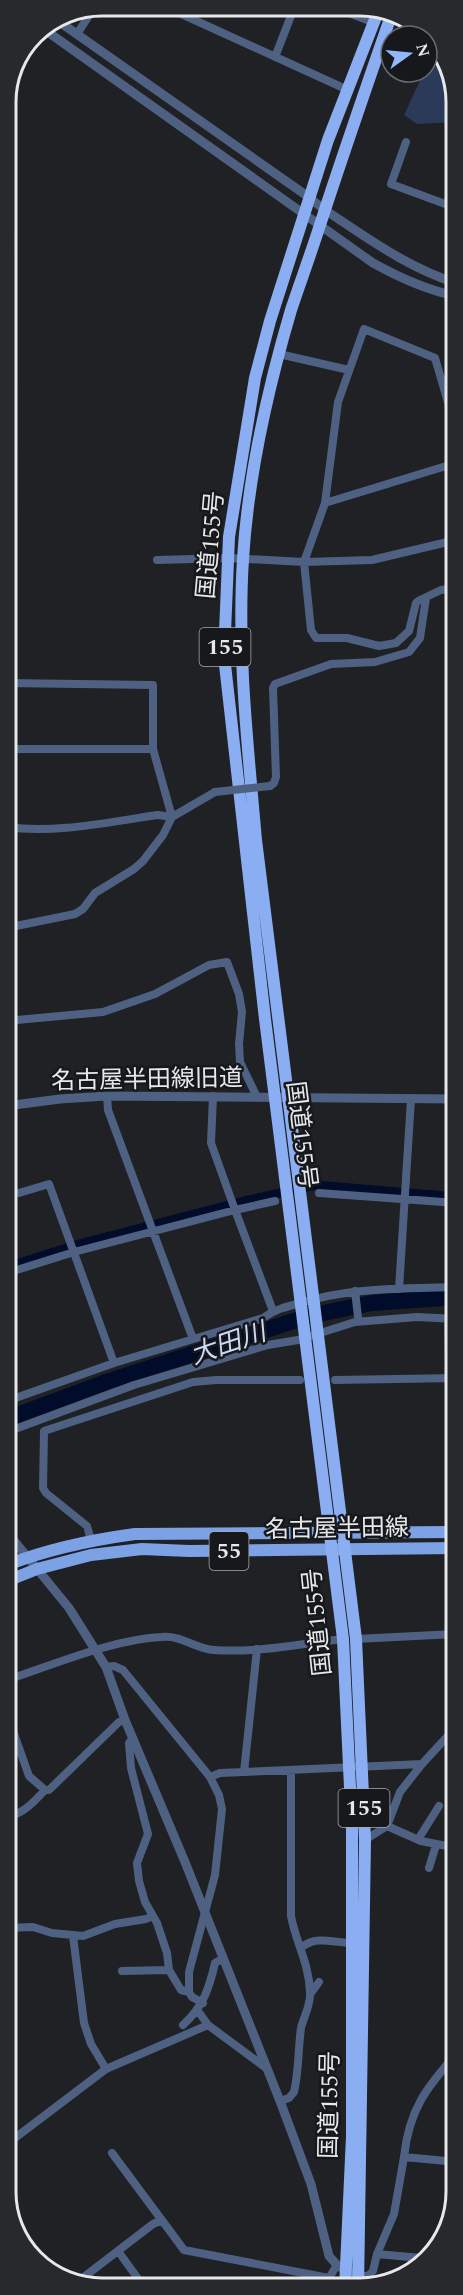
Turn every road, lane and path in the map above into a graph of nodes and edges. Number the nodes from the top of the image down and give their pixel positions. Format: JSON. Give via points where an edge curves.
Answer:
{"nodes":[{"id":1,"x":186,"y":16,"type":"edge"},
{"id":2,"x":291,"y":16,"type":"edge"},
{"id":3,"x":356,"y":16,"type":"edge"},
{"id":4,"x":87,"y":18,"type":"edge"},
{"id":5,"x":377,"y":18,"type":"edge"},
{"id":6,"x":389,"y":22,"type":"edge"},
{"id":7,"x":375,"y":23,"type":"junction"},
{"id":8,"x":65,"y":26,"type":"edge"},
{"id":9,"x":51,"y":34,"type":"edge"},
{"id":10,"x":77,"y":34,"type":"junction"},
{"id":11,"x":275,"y":57,"type":"junction"},
{"id":12,"x":348,"y":90,"type":"junction"},
{"id":13,"x":406,"y":142,"type":"dead end"},
{"id":14,"x":310,"y":198,"type":"junction"},
{"id":15,"x":446,"y":204,"type":"edge"},
{"id":16,"x":324,"y":210,"type":"junction"},
{"id":17,"x":305,"y":214,"type":"junction"},
{"id":18,"x":320,"y":226,"type":"junction"},
{"id":19,"x":446,"y":279,"type":"edge"},
{"id":20,"x":446,"y":294,"type":"edge"},
{"id":21,"x":279,"y":354,"type":"junction"},
{"id":22,"x":349,"y":370,"type":"junction"},
{"id":23,"x":446,"y":386,"type":"edge"},
{"id":24,"x":446,"y":466,"type":"edge"},
{"id":25,"x":325,"y":503,"type":"junction"},
{"id":26,"x":446,"y":542,"type":"edge"},
{"id":27,"x":228,"y":558,"type":"junction"},
{"id":28,"x":243,"y":559,"type":"junction"},
{"id":29,"x":157,"y":560,"type":"dead end"},
{"id":30,"x":304,"y":562,"type":"junction"},
{"id":31,"x":446,"y":589,"type":"edge"},
{"id":32,"x":426,"y":598,"type":"junction"},
{"id":33,"x":17,"y":683,"type":"edge"},
{"id":34,"x":17,"y":749,"type":"edge"},
{"id":35,"x":153,"y":749,"type":"junction"},
{"id":36,"x":172,"y":818,"type":"junction"},
{"id":37,"x":17,"y":829,"type":"edge"},
{"id":38,"x":17,"y":925,"type":"edge"},
{"id":39,"x":17,"y":1021,"type":"edge"},
{"id":40,"x":107,"y":1096,"type":"junction"},
{"id":41,"x":213,"y":1096,"type":"junction"},
{"id":42,"x":257,"y":1097,"type":"junction"},
{"id":43,"x":275,"y":1097,"type":"junction"},
{"id":44,"x":289,"y":1097,"type":"junction"},
{"id":45,"x":411,"y":1099,"type":"junction"},
{"id":46,"x":446,"y":1099,"type":"edge"},
{"id":47,"x":17,"y":1105,"type":"edge"},
{"id":48,"x":19,"y":1193,"type":"dead end"},
{"id":49,"x":318,"y":1193,"type":"dead end"},
{"id":50,"x":403,"y":1200,"type":"junction"},
{"id":51,"x":275,"y":1201,"type":"dead end"},
{"id":52,"x":446,"y":1202,"type":"edge"},
{"id":53,"x":235,"y":1210,"type":"junction"},
{"id":54,"x":154,"y":1231,"type":"junction"},
{"id":55,"x":74,"y":1252,"type":"junction"},
{"id":56,"x":16,"y":1270,"type":"edge"},
{"id":57,"x":446,"y":1287,"type":"edge"},
{"id":58,"x":399,"y":1289,"type":"junction"},
{"id":59,"x":355,"y":1293,"type":"junction"},
{"id":60,"x":304,"y":1301,"type":"junction"},
{"id":61,"x":273,"y":1311,"type":"junction"},
{"id":62,"x":358,"y":1317,"type":"dead end"},
{"id":63,"x":446,"y":1319,"type":"edge"},
{"id":64,"x":312,"y":1334,"type":"junction"},
{"id":65,"x":193,"y":1339,"type":"junction"},
{"id":66,"x":114,"y":1363,"type":"junction"},
{"id":67,"x":446,"y":1378,"type":"edge"},
{"id":68,"x":300,"y":1380,"type":"dead end"},
{"id":69,"x":335,"y":1380,"type":"dead end"},
{"id":70,"x":16,"y":1398,"type":"edge"},
{"id":71,"x":16,"y":1429,"type":"edge"},
{"id":72,"x":446,"y":1532,"type":"edge"},
{"id":73,"x":329,"y":1533,"type":"junction"},
{"id":74,"x":344,"y":1534,"type":"junction"},
{"id":75,"x":91,"y":1540,"type":"junction"},
{"id":76,"x":16,"y":1544,"type":"edge"},
{"id":77,"x":446,"y":1548,"type":"edge"},
{"id":78,"x":346,"y":1549,"type":"junction"},
{"id":79,"x":331,"y":1550,"type":"junction"},
{"id":80,"x":27,"y":1557,"type":"junction"},
{"id":81,"x":16,"y":1561,"type":"edge"},
{"id":82,"x":38,"y":1569,"type":"junction"},
{"id":83,"x":16,"y":1577,"type":"edge"},
{"id":84,"x":446,"y":1634,"type":"edge"},
{"id":85,"x":349,"y":1639,"type":"junction"},
{"id":86,"x":257,"y":1649,"type":"junction"},
{"id":87,"x":96,"y":1650,"type":"junction"},
{"id":88,"x":106,"y":1667,"type":"junction"},
{"id":89,"x":16,"y":1677,"type":"edge"},
{"id":90,"x":125,"y":1720,"type":"junction"},
{"id":91,"x":133,"y":1738,"type":"junction"},
{"id":92,"x":446,"y":1738,"type":"edge"},
{"id":93,"x":16,"y":1740,"type":"edge"},
{"id":94,"x":422,"y":1764,"type":"junction"},
{"id":95,"x":356,"y":1768,"type":"junction"},
{"id":96,"x":244,"y":1772,"type":"junction"},
{"id":97,"x":291,"y":1772,"type":"junction"},
{"id":98,"x":210,"y":1777,"type":"junction"},
{"id":99,"x":45,"y":1790,"type":"junction"},
{"id":100,"x":439,"y":1806,"type":"dead end"},
{"id":101,"x":16,"y":1815,"type":"edge"},
{"id":102,"x":387,"y":1826,"type":"junction"},
{"id":103,"x":419,"y":1838,"type":"junction"},
{"id":104,"x":365,"y":1840,"type":"junction"},
{"id":105,"x":436,"y":1845,"type":"junction"},
{"id":106,"x":446,"y":1846,"type":"edge"},
{"id":107,"x":429,"y":1868,"type":"dead end"},
{"id":108,"x":205,"y":1914,"type":"junction"},
{"id":109,"x":152,"y":1916,"type":"junction"},
{"id":110,"x":16,"y":1928,"type":"edge"},
{"id":111,"x":73,"y":1936,"type":"junction"},
{"id":112,"x":352,"y":1943,"type":"junction"},
{"id":113,"x":302,"y":1947,"type":"junction"},
{"id":114,"x":222,"y":1959,"type":"junction"},
{"id":115,"x":169,"y":1970,"type":"junction"},
{"id":116,"x":122,"y":1971,"type":"dead end"},
{"id":117,"x":319,"y":1982,"type":"dead end"},
{"id":118,"x":189,"y":1992,"type":"junction"},
{"id":119,"x":310,"y":1993,"type":"junction"},
{"id":120,"x":203,"y":2003,"type":"junction"},
{"id":121,"x":198,"y":2011,"type":"junction"},
{"id":122,"x":183,"y":2025,"type":"dead end"},
{"id":123,"x":208,"y":2025,"type":"junction"},
{"id":124,"x":446,"y":2064,"type":"edge"},
{"id":125,"x":266,"y":2068,"type":"junction"},
{"id":126,"x":106,"y":2069,"type":"junction"},
{"id":127,"x":280,"y":2101,"type":"junction"},
{"id":128,"x":16,"y":2137,"type":"edge"},
{"id":129,"x":112,"y":2153,"type":"dead end"},
{"id":130,"x":404,"y":2157,"type":"junction"},
{"id":131,"x":446,"y":2161,"type":"edge"},
{"id":132,"x":162,"y":2220,"type":"junction"},
{"id":133,"x":118,"y":2252,"type":"junction"},
{"id":134,"x":377,"y":2254,"type":"junction"},
{"id":135,"x":416,"y":2258,"type":"edge"},
{"id":136,"x":340,"y":2267,"type":"junction"},
{"id":137,"x":85,"y":2277,"type":"edge"},
{"id":138,"x":138,"y":2278,"type":"edge"},
{"id":139,"x":329,"y":2278,"type":"joint"},
{"id":140,"x":343,"y":2278,"type":"edge"},
{"id":141,"x":353,"y":2278,"type":"edge"},
{"id":142,"x":358,"y":2278,"type":"edge"},
{"id":143,"x":364,"y":2278,"type":"edge"}],
"edges":[{"from":1,"to":11,"type":"street"},
{"from":2,"to":11,"type":"street"},
{"from":3,"to":7,"type":"street"},
{"from":4,"to":10,"type":"street"},
{"from":5,"to":7,"type":"highway","name":"国道155号","number":"155"},
{"from":6,"to":16,"type":"highway","name":"国道155号","number":"155"},
{"from":7,"to":12,"type":"highway","name":"国道155号","number":"155"},
{"from":8,"to":10,"type":"street"},
{"from":9,"to":17,"type":"street"},
{"from":10,"to":14,"type":"street"},
{"from":11,"to":12,"type":"street"},
{"from":12,"to":14,"type":"highway","name":"国道155号","number":"155"},
{"from":13,"to":15,"type":"street","via":[[391,184]]},
{"from":14,"to":16,"type":"street"},
{"from":14,"to":17,"type":"highway","name":"国道155号","number":"155"},
{"from":16,"to":18,"type":"highway","name":"国道155号","number":"155"},
{"from":16,"to":19,"type":"street","via":[[399,259]]},
{"from":17,"to":18,"type":"street"},
{"from":17,"to":27,"type":"highway","name":"国道155号","number":"155","via":[[255,378]]},
{"from":18,"to":20,"type":"street","via":[[404,280]]},
{"from":18,"to":21,"type":"highway","name":"国道155号","number":"155"},
{"from":21,"to":22,"type":"street"},
{"from":21,"to":28,"type":"highway","name":"国道155号","number":"155","via":[[249,498]]},
{"from":22,"to":23,"type":"street","via":[[364,329],[435,358]]},
{"from":22,"to":25,"type":"street","via":[[338,402]]},
{"from":24,"to":25,"type":"street"},
{"from":25,"to":30,"type":"street"},
{"from":26,"to":30,"type":"street","via":[[372,560]]},
{"from":27,"to":28,"type":"street"},
{"from":27,"to":29,"type":"street"},
{"from":27,"to":43,"type":"highway","name":"国道155号","number":"155","via":[[225,667]]},
{"from":28,"to":30,"type":"street"},
{"from":28,"to":44,"type":"highway","name":"国道155号","number":"155","via":[[241,628],[247,737]]},
{"from":30,"to":32,"type":"street","via":[[311,630],[316,638],[347,638],[379,646],[396,643],[409,631],[416,603]]},
{"from":31,"to":32,"type":"street"},
{"from":32,"to":36,"type":"street","bridge":true,"via":[[420,638],[409,652],[375,662],[331,664],[275,684],[274,783],[215,792]]},
{"from":33,"to":35,"type":"street","via":[[153,685]]},
{"from":34,"to":35,"type":"street"},
{"from":35,"to":36,"type":"street"},
{"from":36,"to":37,"type":"street","via":[[158,815],[63,828]]},
{"from":36,"to":38,"type":"street","via":[[135,869],[95,893],[75,914]]},
{"from":39,"to":42,"type":"street","via":[[103,1012],[155,994],[209,965],[227,962],[242,1012],[240,1062]]},
{"from":40,"to":41,"type":"street","name":"名古屋半田線旧道"},
{"from":40,"to":47,"type":"street","name":"名古屋半田線旧道"},
{"from":40,"to":54,"type":"street","via":[[108,1110]]},
{"from":41,"to":42,"type":"street","name":"名古屋半田線旧道"},
{"from":41,"to":53,"type":"street","via":[[211,1143]]},
{"from":42,"to":43,"type":"street","name":"名古屋半田線旧道"},
{"from":43,"to":44,"type":"street","name":"名古屋半田線旧道"},
{"from":43,"to":60,"type":"highway","name":"国道155号","number":"155"},
{"from":44,"to":45,"type":"street","name":"名古屋半田線旧道"},
{"from":44,"to":60,"type":"highway","name":"国道155号","number":"155"},
{"from":45,"to":46,"type":"street","name":"名古屋半田線旧道"},
{"from":45,"to":50,"type":"street"},
{"from":48,"to":55,"type":"street","via":[[49,1184]]},
{"from":49,"to":50,"type":"street"},
{"from":50,"to":52,"type":"street"},
{"from":50,"to":58,"type":"street"},
{"from":51,"to":53,"type":"street"},
{"from":53,"to":54,"type":"street"},
{"from":53,"to":61,"type":"street"},
{"from":54,"to":55,"type":"street"},
{"from":54,"to":65,"type":"street"},
{"from":55,"to":56,"type":"street"},
{"from":55,"to":66,"type":"street"},
{"from":57,"to":58,"type":"street"},
{"from":58,"to":59,"type":"street"},
{"from":59,"to":60,"type":"street"},
{"from":59,"to":62,"type":"street"},
{"from":60,"to":61,"type":"street"},
{"from":60,"to":64,"type":"highway","name":"国道155号","number":"155"},
{"from":61,"to":65,"type":"street","via":[[263,1318]]},
{"from":63,"to":64,"type":"street","via":[[387,1318]]},
{"from":64,"to":71,"type":"street","via":[[134,1385]]},
{"from":64,"to":73,"type":"highway","name":"国道155号","number":"155"},
{"from":64,"to":74,"type":"highway","name":"国道155号","number":"155"},
{"from":65,"to":66,"type":"street"},
{"from":66,"to":70,"type":"street"},
{"from":67,"to":69,"type":"street"},
{"from":68,"to":75,"type":"street","via":[[194,1382],[44,1431],[43,1488],[87,1526]]},
{"from":72,"to":74,"type":"main road","name":"名古屋半田線","number":"55"},
{"from":73,"to":74,"type":"main road","name":"名古屋半田線","number":"55"},
{"from":73,"to":75,"type":"main road","name":"名古屋半田線","number":"55","via":[[135,1534]]},
{"from":73,"to":79,"type":"highway","name":"国道155号","number":"155"},
{"from":74,"to":78,"type":"highway","name":"国道155号","number":"155"},
{"from":75,"to":80,"type":"main road","name":"名古屋半田線","number":"55"},
{"from":76,"to":80,"type":"street"},
{"from":77,"to":78,"type":"main road","name":"名古屋半田線","number":"55"},
{"from":78,"to":79,"type":"main road","name":"名古屋半田線","number":"55"},
{"from":78,"to":85,"type":"highway","name":"国道155号","number":"155"},
{"from":79,"to":82,"type":"main road","name":"名古屋半田線","number":"55","via":[[142,1550],[91,1555]]},
{"from":79,"to":85,"type":"highway","name":"国道155号","number":"155"},
{"from":80,"to":81,"type":"main road","name":"名古屋半田線","number":"55"},
{"from":80,"to":82,"type":"street"},
{"from":82,"to":83,"type":"main road","name":"名古屋半田線","number":"55"},
{"from":82,"to":87,"type":"street"},
{"from":84,"to":85,"type":"street"},
{"from":85,"to":86,"type":"street"},
{"from":85,"to":95,"type":"highway","name":"国道155号","number":"155"},
{"from":86,"to":87,"type":"street","via":[[213,1650],[181,1639],[160,1637]]},
{"from":86,"to":96,"type":"street"},
{"from":87,"to":88,"type":"street"},
{"from":87,"to":89,"type":"street"},
{"from":88,"to":90,"type":"street"},
{"from":88,"to":98,"type":"street","via":[[123,1670]]},
{"from":90,"to":91,"type":"street"},
{"from":90,"to":99,"type":"street"},
{"from":91,"to":108,"type":"street"},
{"from":91,"to":109,"type":"street","via":[[129,1743],[131,1768],[148,1834],[137,1863]]},
{"from":92,"to":94,"type":"street"},
{"from":93,"to":99,"type":"street","via":[[29,1776]]},
{"from":94,"to":95,"type":"street"},
{"from":94,"to":102,"type":"street","via":[[400,1792]]},
{"from":95,"to":97,"type":"street"},
{"from":95,"to":104,"type":"highway","name":"国道155号","number":"155"},
{"from":95,"to":112,"type":"highway","name":"国道155号","number":"155"},
{"from":96,"to":97,"type":"street"},
{"from":96,"to":98,"type":"street"},
{"from":97,"to":113,"type":"street","via":[[291,1916]]},
{"from":98,"to":108,"type":"street","via":[[222,1809],[215,1875]]},
{"from":99,"to":101,"type":"street"},
{"from":100,"to":103,"type":"street"},
{"from":102,"to":103,"type":"street"},
{"from":102,"to":104,"type":"street"},
{"from":103,"to":105,"type":"street"},
{"from":104,"to":142,"type":"highway","name":"国道155号","number":"155"},
{"from":105,"to":106,"type":"street"},
{"from":105,"to":107,"type":"street"},
{"from":108,"to":114,"type":"street"},
{"from":108,"to":118,"type":"street","via":[[189,1972]]},
{"from":109,"to":111,"type":"street"},
{"from":109,"to":115,"type":"street","via":[[167,1953]]},
{"from":110,"to":111,"type":"street","via":[[33,1927]]},
{"from":111,"to":126,"type":"street","via":[[84,2023]]},
{"from":112,"to":113,"type":"street","via":[[320,1940]]},
{"from":112,"to":136,"type":"highway","name":"国道155号","number":"155","via":[[352,2136]]},
{"from":113,"to":119,"type":"street"},
{"from":114,"to":120,"type":"street","via":[[216,1963]]},
{"from":114,"to":125,"type":"street"},
{"from":115,"to":116,"type":"street"},
{"from":115,"to":118,"type":"street","via":[[182,1990]]},
{"from":117,"to":119,"type":"street"},
{"from":118,"to":120,"type":"street"},
{"from":119,"to":127,"type":"street","via":[[294,2092]]},
{"from":120,"to":121,"type":"street"},
{"from":121,"to":122,"type":"street"},
{"from":121,"to":123,"type":"street"},
{"from":123,"to":125,"type":"street"},
{"from":123,"to":126,"type":"street"},
{"from":124,"to":130,"type":"street","via":[[423,2095],[411,2121]]},
{"from":125,"to":127,"type":"street"},
{"from":126,"to":128,"type":"street"},
{"from":127,"to":136,"type":"street","via":[[311,2184],[329,2256]]},
{"from":129,"to":132,"type":"street"},
{"from":130,"to":131,"type":"street"},
{"from":130,"to":134,"type":"street","via":[[394,2214]]},
{"from":132,"to":133,"type":"street"},
{"from":132,"to":139,"type":"street","via":[[184,2250]]},
{"from":133,"to":137,"type":"street"},
{"from":133,"to":138,"type":"street"},
{"from":134,"to":135,"type":"street"},
{"from":134,"to":143,"type":"street","via":[[371,2274]]},
{"from":136,"to":139,"type":"street"},
{"from":136,"to":140,"type":"highway","name":"国道155号","number":"155"},
{"from":136,"to":141,"type":"street"}]}
